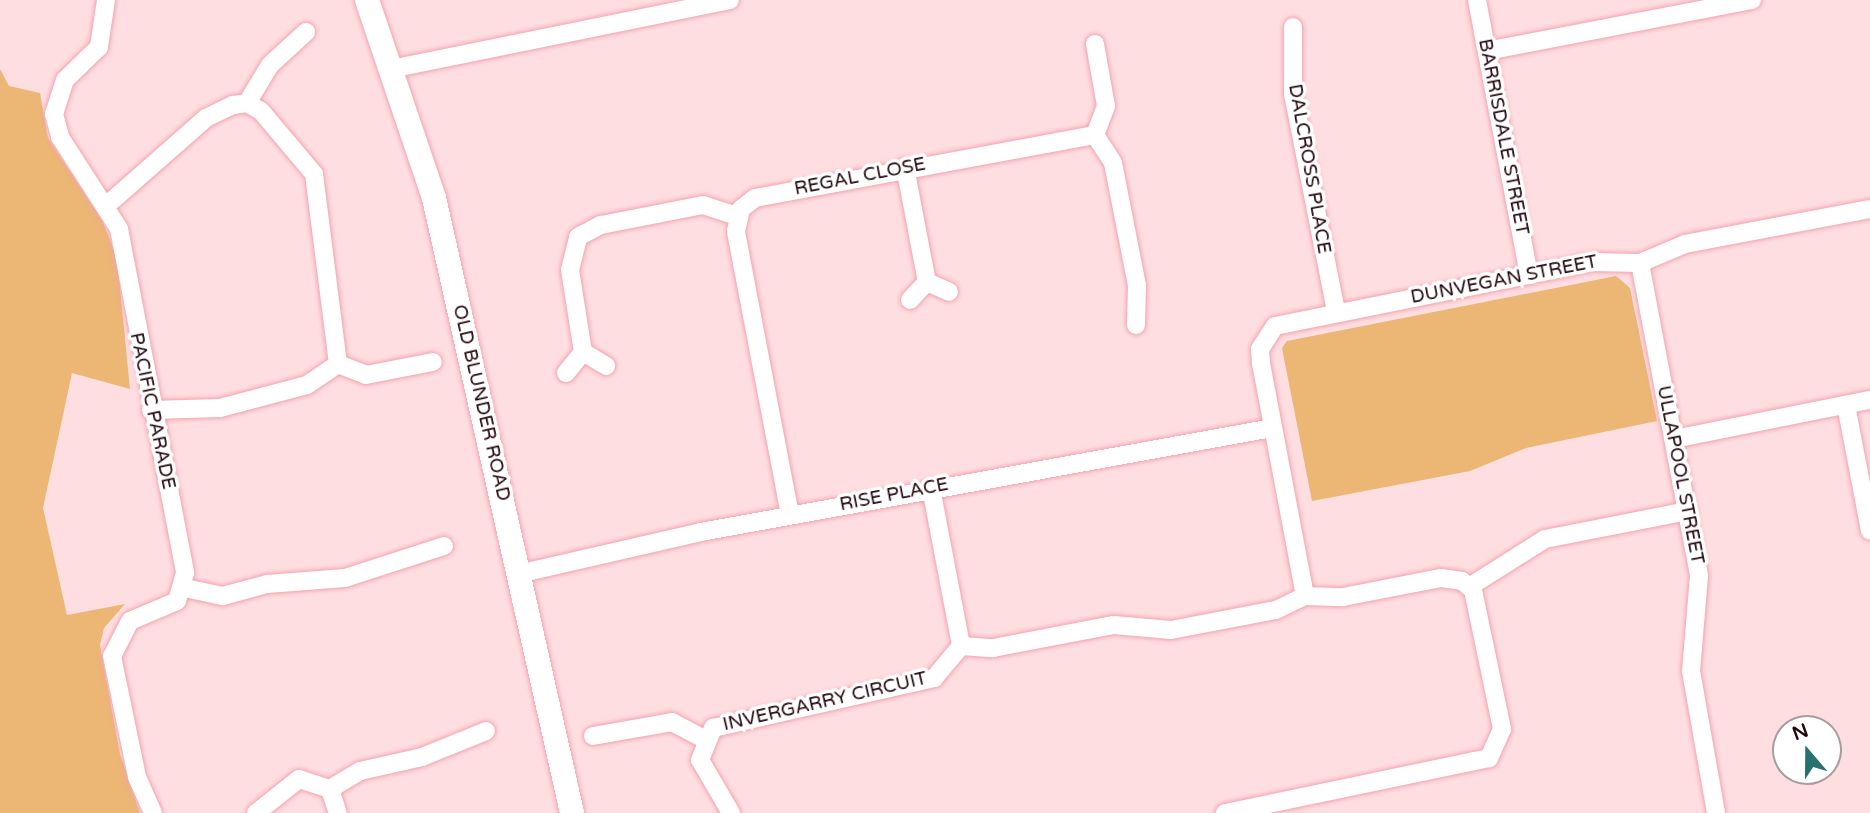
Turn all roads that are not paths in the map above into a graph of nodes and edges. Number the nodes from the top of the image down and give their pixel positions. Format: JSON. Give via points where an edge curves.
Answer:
{"nodes":[{"id":1,"x":106,"y":0,"type":"edge"},
{"id":2,"x":367,"y":0,"type":"edge"},
{"id":3,"x":730,"y":0,"type":"edge"},
{"id":4,"x":1477,"y":0,"type":"edge"},
{"id":5,"x":1752,"y":0,"type":"edge"},
{"id":6,"x":1293,"y":27,"type":"dead end"},
{"id":7,"x":306,"y":32,"type":"dead end"},
{"id":8,"x":1095,"y":44,"type":"dead end"},
{"id":9,"x":1487,"y":51,"type":"junction"},
{"id":10,"x":391,"y":69,"type":"junction"},
{"id":11,"x":247,"y":103,"type":"junction"},
{"id":12,"x":1095,"y":135,"type":"junction"},
{"id":13,"x":905,"y":167,"type":"junction"},
{"id":14,"x":107,"y":205,"type":"junction"},
{"id":15,"x":1870,"y":209,"type":"edge"},
{"id":16,"x":737,"y":216,"type":"junction"},
{"id":17,"x":1640,"y":263,"type":"junction"},
{"id":18,"x":1529,"y":275,"type":"junction"},
{"id":19,"x":927,"y":282,"type":"junction"},
{"id":20,"x":948,"y":292,"type":"dead end"},
{"id":21,"x":910,"y":300,"type":"dead end"},
{"id":22,"x":1336,"y":311,"type":"junction"},
{"id":23,"x":1136,"y":325,"type":"dead end"},
{"id":24,"x":583,"y":352,"type":"junction"},
{"id":25,"x":433,"y":362,"type":"dead end"},
{"id":26,"x":338,"y":364,"type":"junction"},
{"id":27,"x":606,"y":366,"type":"dead end"},
{"id":28,"x":566,"y":373,"type":"dead end"},
{"id":29,"x":1870,"y":400,"type":"edge"},
{"id":30,"x":1846,"y":405,"type":"junction"},
{"id":31,"x":151,"y":410,"type":"junction"},
{"id":32,"x":1272,"y":428,"type":"junction"},
{"id":33,"x":1674,"y":439,"type":"junction"},
{"id":34,"x":932,"y":488,"type":"junction"},
{"id":35,"x":1688,"y":511,"type":"junction"},
{"id":36,"x":790,"y":515,"type":"junction"},
{"id":37,"x":1870,"y":531,"type":"edge"},
{"id":38,"x":444,"y":546,"type":"dead end"},
{"id":39,"x":518,"y":574,"type":"junction"},
{"id":40,"x":1469,"y":587,"type":"junction"},
{"id":41,"x":185,"y":588,"type":"junction"},
{"id":42,"x":1305,"y":596,"type":"junction"},
{"id":43,"x":961,"y":646,"type":"junction"},
{"id":44,"x":486,"y":732,"type":"dead end"},
{"id":45,"x":593,"y":736,"type":"dead end"},
{"id":46,"x":704,"y":739,"type":"junction"},
{"id":47,"x":330,"y":789,"type":"junction"},
{"id":48,"x":153,"y":813,"type":"edge"},
{"id":49,"x":256,"y":813,"type":"edge"},
{"id":50,"x":338,"y":813,"type":"edge"},
{"id":51,"x":572,"y":813,"type":"edge"},
{"id":52,"x":730,"y":813,"type":"edge"},
{"id":53,"x":1225,"y":813,"type":"edge"},
{"id":54,"x":1716,"y":813,"type":"edge"}],
"edges":[{"from":1,"to":14,"type":"street","name":"PACIFIC PARADE","via":[[99,47],[65,80],[54,114],[60,137]]},
{"from":2,"to":10,"type":"main road","name":"OLD BLUNDER ROAD"},
{"from":3,"to":10,"type":"street"},
{"from":4,"to":9,"type":"street","name":"BARRISDALE STREET"},
{"from":5,"to":9,"type":"street"},
{"from":6,"to":22,"type":"street","name":"DALCROSS PLACE","via":[[1293,94]]},
{"from":7,"to":11,"type":"street","via":[[270,65]]},
{"from":8,"to":12,"type":"street","via":[[1106,106]]},
{"from":9,"to":18,"type":"street","name":"BARRISDALE STREET"},
{"from":10,"to":39,"type":"main road","name":"OLD BLUNDER ROAD","via":[[434,198]]},
{"from":11,"to":14,"type":"street","via":[[206,117]]},
{"from":11,"to":26,"type":"street","via":[[305,157],[314,174]]},
{"from":12,"to":13,"type":"street","name":"REGAL CLOSE"},
{"from":12,"to":23,"type":"street","via":[[1113,163],[1137,285]]},
{"from":13,"to":16,"type":"street","name":"REGAL CLOSE","via":[[755,198]]},
{"from":13,"to":19,"type":"street"},
{"from":14,"to":31,"type":"street","name":"PACIFIC PARADE","via":[[119,229]]},
{"from":15,"to":17,"type":"street","name":"DUNVEGAN STREET","via":[[1685,244]]},
{"from":16,"to":24,"type":"street","via":[[703,205],[601,225],[578,237],[569,270]]},
{"from":16,"to":36,"type":"street"},
{"from":17,"to":18,"type":"street","name":"DUNVEGAN STREET","via":[[1604,261]]},
{"from":17,"to":33,"type":"street","name":"ULLAPOOL STREET"},
{"from":18,"to":22,"type":"street","name":"DUNVEGAN STREET"},
{"from":19,"to":20,"type":"street"},
{"from":19,"to":21,"type":"street"},
{"from":22,"to":32,"type":"street","name":"DUNVEGAN STREET","via":[[1290,320],[1265,337],[1261,364]]},
{"from":24,"to":27,"type":"street"},
{"from":24,"to":28,"type":"street"},
{"from":25,"to":26,"type":"street","via":[[366,374]]},
{"from":26,"to":31,"type":"street","via":[[307,385],[219,408]]},
{"from":29,"to":30,"type":"street"},
{"from":30,"to":33,"type":"street"},
{"from":30,"to":37,"type":"street"},
{"from":31,"to":41,"type":"street","name":"PACIFIC PARADE"},
{"from":32,"to":34,"type":"street","name":"RISE PLACE"},
{"from":32,"to":42,"type":"street"},
{"from":33,"to":35,"type":"street","name":"ULLAPOOL STREET"},
{"from":34,"to":36,"type":"street","name":"RISE PLACE"},
{"from":34,"to":43,"type":"street"},
{"from":35,"to":40,"type":"street","via":[[1545,540]]},
{"from":35,"to":54,"type":"street","name":"ULLAPOOL STREET","via":[[1699,576],[1693,691]]},
{"from":36,"to":39,"type":"street","name":"RISE PLACE"},
{"from":38,"to":41,"type":"street","via":[[345,578],[267,584],[223,596]]},
{"from":39,"to":51,"type":"main road","name":"OLD BLUNDER ROAD"},
{"from":40,"to":42,"type":"street","via":[[1451,577],[1343,597]]},
{"from":40,"to":53,"type":"street","via":[[1502,729],[1489,758]]},
{"from":41,"to":48,"type":"street","via":[[168,607],[130,621],[112,656],[137,776]]},
{"from":42,"to":43,"type":"street","via":[[1276,610],[1171,629],[1114,625],[993,648]]},
{"from":43,"to":46,"type":"street","name":"INVERGARRY CIRCUIT","via":[[934,678],[733,719]]},
{"from":44,"to":47,"type":"street","via":[[422,757],[360,771]]},
{"from":45,"to":46,"type":"street","via":[[672,722]]},
{"from":46,"to":52,"type":"street","name":"INVERGARRY CIRCUIT","via":[[700,760]]},
{"from":47,"to":49,"type":"street","via":[[299,779]]},
{"from":47,"to":50,"type":"street"}]}
